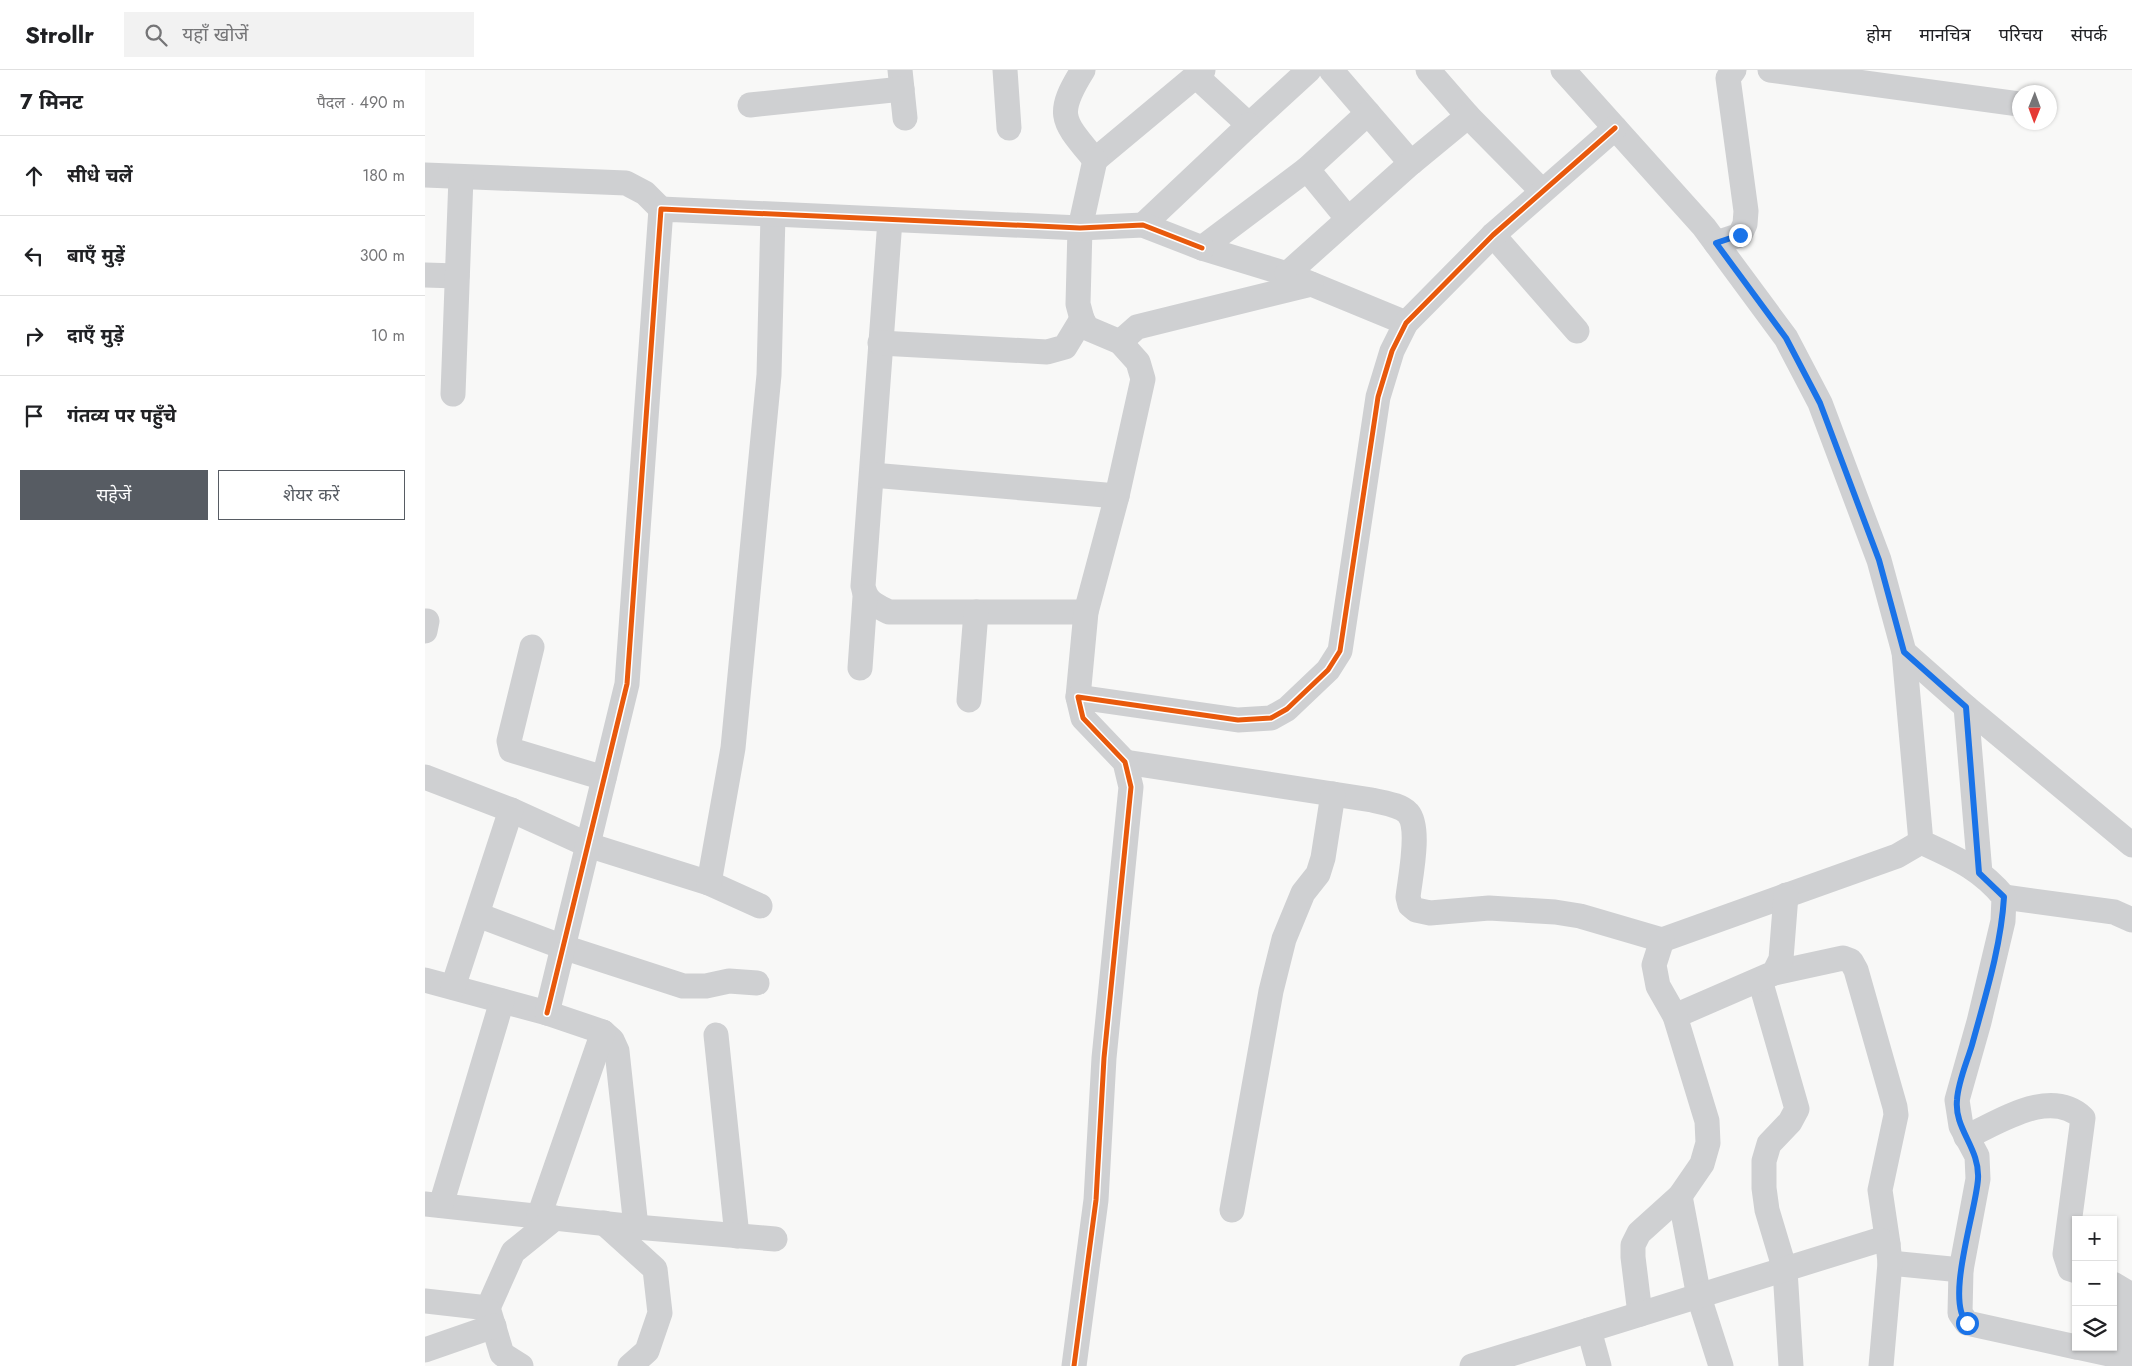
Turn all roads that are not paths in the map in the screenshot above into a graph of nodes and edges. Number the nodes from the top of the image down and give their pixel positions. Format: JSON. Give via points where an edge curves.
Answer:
{"nodes":[{"id":1,"x":1005,"y":70,"type":"edge"},
{"id":2,"x":1083,"y":70,"type":"edge"},
{"id":3,"x":1309,"y":70,"type":"edge"},
{"id":4,"x":1331,"y":70,"type":"edge"},
{"id":5,"x":1428,"y":70,"type":"edge"},
{"id":6,"x":1563,"y":70,"type":"edge"},
{"id":7,"x":1734,"y":70,"type":"edge"},
{"id":8,"x":1770,"y":70,"type":"edge"},
{"id":9,"x":1200,"y":73,"type":"edge"},
{"id":10,"x":901,"y":80,"type":"edge"},
{"id":11,"x":2012,"y":103,"type":"edge"},
{"id":12,"x":750,"y":105,"type":"dead end"},
{"id":13,"x":1369,"y":114,"type":"junction"},
{"id":14,"x":1468,"y":116,"type":"junction"},
{"id":15,"x":905,"y":118,"type":"dead end"},
{"id":16,"x":1249,"y":124,"type":"junction"},
{"id":17,"x":1009,"y":128,"type":"dead end"},
{"id":18,"x":1615,"y":128,"type":"junction"},
{"id":19,"x":1095,"y":160,"type":"junction"},
{"id":20,"x":1411,"y":162,"type":"junction"},
{"id":21,"x":1307,"y":169,"type":"junction"},
{"id":22,"x":425,"y":175,"type":"edge"},
{"id":23,"x":461,"y":177,"type":"junction"},
{"id":24,"x":1543,"y":191,"type":"junction"},
{"id":25,"x":661,"y":209,"type":"junction"},
{"id":26,"x":773,"y":215,"type":"junction"},
{"id":27,"x":1348,"y":219,"type":"junction"},
{"id":28,"x":890,"y":220,"type":"junction"},
{"id":29,"x":1143,"y":225,"type":"junction"},
{"id":30,"x":1080,"y":228,"type":"junction"},
{"id":31,"x":1493,"y":234,"type":"junction"},
{"id":32,"x":1716,"y":243,"type":"junction"},
{"id":33,"x":1202,"y":248,"type":"junction"},
{"id":34,"x":1287,"y":274,"type":"junction"},
{"id":35,"x":425,"y":275,"type":"edge"},
{"id":36,"x":457,"y":276,"type":"junction"},
{"id":37,"x":1311,"y":284,"type":"junction"},
{"id":38,"x":1082,"y":319,"type":"junction"},
{"id":39,"x":1406,"y":323,"type":"junction"},
{"id":40,"x":1577,"y":331,"type":"dead end"},
{"id":41,"x":1120,"y":342,"type":"junction"},
{"id":42,"x":880,"y":343,"type":"junction"},
{"id":43,"x":453,"y":394,"type":"dead end"},
{"id":44,"x":872,"y":475,"type":"junction"},
{"id":45,"x":1117,"y":496,"type":"junction"},
{"id":46,"x":865,"y":597,"type":"junction"},
{"id":47,"x":976,"y":612,"type":"junction"},
{"id":48,"x":1086,"y":612,"type":"junction"},
{"id":49,"x":532,"y":647,"type":"dead end"},
{"id":50,"x":1904,"y":652,"type":"junction"},
{"id":51,"x":860,"y":668,"type":"dead end"},
{"id":52,"x":1078,"y":697,"type":"junction"},
{"id":53,"x":969,"y":700,"type":"dead end"},
{"id":54,"x":1966,"y":707,"type":"junction"},
{"id":55,"x":1125,"y":762,"type":"junction"},
{"id":56,"x":425,"y":777,"type":"edge"},
{"id":57,"x":604,"y":778,"type":"junction"},
{"id":58,"x":1333,"y":794,"type":"junction"},
{"id":59,"x":511,"y":810,"type":"junction"},
{"id":60,"x":1921,"y":842,"type":"junction"},
{"id":61,"x":588,"y":845,"type":"junction"},
{"id":62,"x":2132,"y":845,"type":"edge"},
{"id":63,"x":1979,"y":873,"type":"junction"},
{"id":64,"x":709,"y":883,"type":"junction"},
{"id":65,"x":1786,"y":896,"type":"junction"},
{"id":66,"x":2004,"y":897,"type":"junction"},
{"id":67,"x":760,"y":906,"type":"dead end"},
{"id":68,"x":477,"y":915,"type":"junction"},
{"id":69,"x":2132,"y":920,"type":"edge"},
{"id":70,"x":1662,"y":940,"type":"junction"},
{"id":71,"x":563,"y":947,"type":"junction"},
{"id":72,"x":1767,"y":976,"type":"junction"},
{"id":73,"x":425,"y":980,"type":"edge"},
{"id":74,"x":757,"y":983,"type":"dead end"},
{"id":75,"x":453,"y":987,"type":"junction"},
{"id":76,"x":502,"y":1000,"type":"junction"},
{"id":77,"x":547,"y":1013,"type":"junction"},
{"id":78,"x":1675,"y":1016,"type":"junction"},
{"id":79,"x":603,"y":1032,"type":"junction"},
{"id":80,"x":716,"y":1035,"type":"dead end"},
{"id":81,"x":1966,"y":1137,"type":"junction"},
{"id":82,"x":1680,"y":1196,"type":"junction"},
{"id":83,"x":433,"y":1204,"type":"edge"},
{"id":84,"x":1232,"y":1210,"type":"dead end"},
{"id":85,"x":547,"y":1217,"type":"junction"},
{"id":86,"x":604,"y":1223,"type":"junction"},
{"id":87,"x":636,"y":1227,"type":"junction"},
{"id":88,"x":737,"y":1236,"type":"junction"},
{"id":89,"x":775,"y":1239,"type":"dead end"},
{"id":90,"x":1889,"y":1254,"type":"junction"},
{"id":91,"x":1785,"y":1270,"type":"junction"},
{"id":92,"x":1961,"y":1270,"type":"junction"},
{"id":93,"x":2072,"y":1270,"type":"edge"},
{"id":94,"x":2117,"y":1286,"type":"edge"},
{"id":95,"x":1699,"y":1297,"type":"junction"},
{"id":96,"x":425,"y":1301,"type":"edge"},
{"id":97,"x":1640,"y":1314,"type":"junction"},
{"id":98,"x":491,"y":1317,"type":"junction"},
{"id":99,"x":1589,"y":1330,"type":"junction"},
{"id":100,"x":2072,"y":1346,"type":"edge"},
{"id":101,"x":425,"y":1350,"type":"edge"},
{"id":102,"x":2094,"y":1351,"type":"edge"},
{"id":103,"x":2125,"y":1358,"type":"edge"},
{"id":104,"x":1481,"y":1365,"type":"edge"},
{"id":105,"x":521,"y":1366,"type":"edge"},
{"id":106,"x":630,"y":1366,"type":"edge"},
{"id":107,"x":1074,"y":1366,"type":"edge"},
{"id":108,"x":1599,"y":1366,"type":"edge"},
{"id":109,"x":1721,"y":1366,"type":"edge"},
{"id":110,"x":1791,"y":1366,"type":"edge"},
{"id":111,"x":1881,"y":1366,"type":"edge"}],
"edges":[{"from":1,"to":17,"type":"street"},
{"from":2,"to":19,"type":"street","via":[[1068,94],[1065,108],[1067,125]]},
{"from":3,"to":16,"type":"street"},
{"from":4,"to":13,"type":"street"},
{"from":5,"to":14,"type":"street"},
{"from":6,"to":18,"type":"street"},
{"from":7,"to":32,"type":"street","via":[[1728,78],[1745,224],[1740,235]]},
{"from":8,"to":11,"type":"street"},
{"from":9,"to":16,"type":"street"},
{"from":9,"to":19,"type":"street"},
{"from":10,"to":12,"type":"street"},
{"from":10,"to":15,"type":"street"},
{"from":13,"to":20,"type":"street"},
{"from":13,"to":21,"type":"street"},
{"from":14,"to":20,"type":"street"},
{"from":14,"to":24,"type":"street"},
{"from":16,"to":29,"type":"street"},
{"from":18,"to":24,"type":"street"},
{"from":18,"to":32,"type":"street"},
{"from":19,"to":30,"type":"street"},
{"from":20,"to":27,"type":"street"},
{"from":21,"to":27,"type":"street"},
{"from":21,"to":33,"type":"street"},
{"from":22,"to":23,"type":"street"},
{"from":23,"to":25,"type":"street","via":[[626,184],[645,193]]},
{"from":23,"to":36,"type":"street"},
{"from":24,"to":31,"type":"street"},
{"from":25,"to":26,"type":"street"},
{"from":25,"to":57,"type":"street","via":[[627,684]]},
{"from":26,"to":28,"type":"street"},
{"from":26,"to":64,"type":"street","via":[[768,385],[733,748]]},
{"from":27,"to":34,"type":"street"},
{"from":28,"to":30,"type":"street"},
{"from":28,"to":42,"type":"street"},
{"from":29,"to":30,"type":"street"},
{"from":29,"to":33,"type":"street"},
{"from":30,"to":38,"type":"street","via":[[1078,304]]},
{"from":31,"to":39,"type":"street"},
{"from":31,"to":40,"type":"street"},
{"from":32,"to":50,"type":"street","via":[[1786,338],[1820,403],[1879,560]]},
{"from":33,"to":34,"type":"street"},
{"from":34,"to":37,"type":"street"},
{"from":35,"to":36,"type":"street"},
{"from":36,"to":43,"type":"street"},
{"from":37,"to":39,"type":"street"},
{"from":37,"to":41,"type":"street","via":[[1137,328]]},
{"from":38,"to":41,"type":"street","via":[[1087,328]]},
{"from":38,"to":42,"type":"street","via":[[1065,346],[1047,352]]},
{"from":39,"to":52,"type":"street","via":[[1392,351],[1378,397],[1340,651],[1328,670],[1287,709],[1271,718],[1238,720]]},
{"from":41,"to":45,"type":"street","via":[[1138,362],[1143,379]]},
{"from":42,"to":44,"type":"street"},
{"from":44,"to":45,"type":"street"},
{"from":44,"to":46,"type":"street","via":[[863,586]]},
{"from":45,"to":48,"type":"street"},
{"from":46,"to":47,"type":"street","via":[[889,612]]},
{"from":46,"to":51,"type":"street"},
{"from":47,"to":48,"type":"street"},
{"from":47,"to":53,"type":"street"},
{"from":48,"to":52,"type":"street"},
{"from":49,"to":57,"type":"street","via":[[509,741],[511,750]]},
{"from":50,"to":54,"type":"street"},
{"from":50,"to":60,"type":"street"},
{"from":52,"to":55,"type":"street","via":[[1083,718]]},
{"from":54,"to":62,"type":"street"},
{"from":54,"to":63,"type":"street"},
{"from":55,"to":58,"type":"street"},
{"from":55,"to":107,"type":"street","via":[[1131,787],[1104,1058],[1096,1200]]},
{"from":56,"to":59,"type":"street"},
{"from":57,"to":61,"type":"street"},
{"from":58,"to":70,"type":"street","via":[[1395,806],[1407,813],[1415,826],[1408,897],[1416,910],[1430,914],[1489,908],[1555,912]]},
{"from":58,"to":84,"type":"street","via":[[1318,874],[1297,903],[1271,991]]},
{"from":59,"to":61,"type":"street"},
{"from":59,"to":68,"type":"street"},
{"from":60,"to":63,"type":"street","via":[[1969,864]]},
{"from":60,"to":65,"type":"street","via":[[1897,856]]},
{"from":61,"to":64,"type":"street"},
{"from":61,"to":71,"type":"street"},
{"from":63,"to":66,"type":"street"},
{"from":64,"to":67,"type":"street"},
{"from":65,"to":70,"type":"street"},
{"from":65,"to":72,"type":"street","via":[[1781,959]]},
{"from":66,"to":69,"type":"street","via":[[2114,912]]},
{"from":66,"to":81,"type":"street","via":[[1998,939],[1957,1100],[1958,1115]]},
{"from":68,"to":71,"type":"street"},
{"from":68,"to":75,"type":"street"},
{"from":70,"to":78,"type":"street","via":[[1654,965],[1658,986]]},
{"from":71,"to":74,"type":"street","via":[[683,986],[729,981]]},
{"from":71,"to":77,"type":"street"},
{"from":72,"to":78,"type":"street"},
{"from":72,"to":90,"type":"street","via":[[1843,958],[1851,961],[1856,970],[1896,1115],[1880,1190]]},
{"from":72,"to":91,"type":"street","via":[[1797,1108],[1790,1122],[1769,1144],[1764,1161],[1767,1210]]},
{"from":73,"to":75,"type":"street"},
{"from":75,"to":76,"type":"street"},
{"from":76,"to":77,"type":"street"},
{"from":76,"to":83,"type":"street"},
{"from":77,"to":79,"type":"street"},
{"from":78,"to":82,"type":"street","via":[[1707,1121],[1708,1143],[1702,1164]]},
{"from":79,"to":85,"type":"street"},
{"from":79,"to":87,"type":"street","via":[[617,1051]]},
{"from":80,"to":88,"type":"street"},
{"from":81,"to":92,"type":"street","via":[[1977,1156],[1978,1179]]},
{"from":81,"to":93,"type":"street","via":[[2039,1106],[2073,1109],[2083,1118],[2065,1254]]},
{"from":82,"to":95,"type":"street"},
{"from":82,"to":97,"type":"street","via":[[1639,1233],[1633,1245]]},
{"from":83,"to":85,"type":"street"},
{"from":85,"to":86,"type":"street"},
{"from":85,"to":98,"type":"street","via":[[513,1252]]},
{"from":86,"to":87,"type":"street"},
{"from":86,"to":106,"type":"street","via":[[655,1269],[660,1313],[647,1351]]},
{"from":87,"to":88,"type":"street"},
{"from":88,"to":89,"type":"street"},
{"from":90,"to":91,"type":"street","via":[[1879,1240]]},
{"from":90,"to":92,"type":"street"},
{"from":90,"to":111,"type":"street"},
{"from":91,"to":95,"type":"street"},
{"from":91,"to":110,"type":"street"},
{"from":92,"to":100,"type":"street","via":[[1960,1313],[1967,1323]]},
{"from":94,"to":103,"type":"street","via":[[2128,1293],[2129,1298]]},
{"from":95,"to":97,"type":"street"},
{"from":95,"to":109,"type":"street"},
{"from":96,"to":98,"type":"street"},
{"from":97,"to":99,"type":"street"},
{"from":98,"to":101,"type":"street"},
{"from":98,"to":105,"type":"street","via":[[502,1354]]},
{"from":99,"to":104,"type":"street"},
{"from":99,"to":108,"type":"street"},
{"from":102,"to":103,"type":"street"}]}
